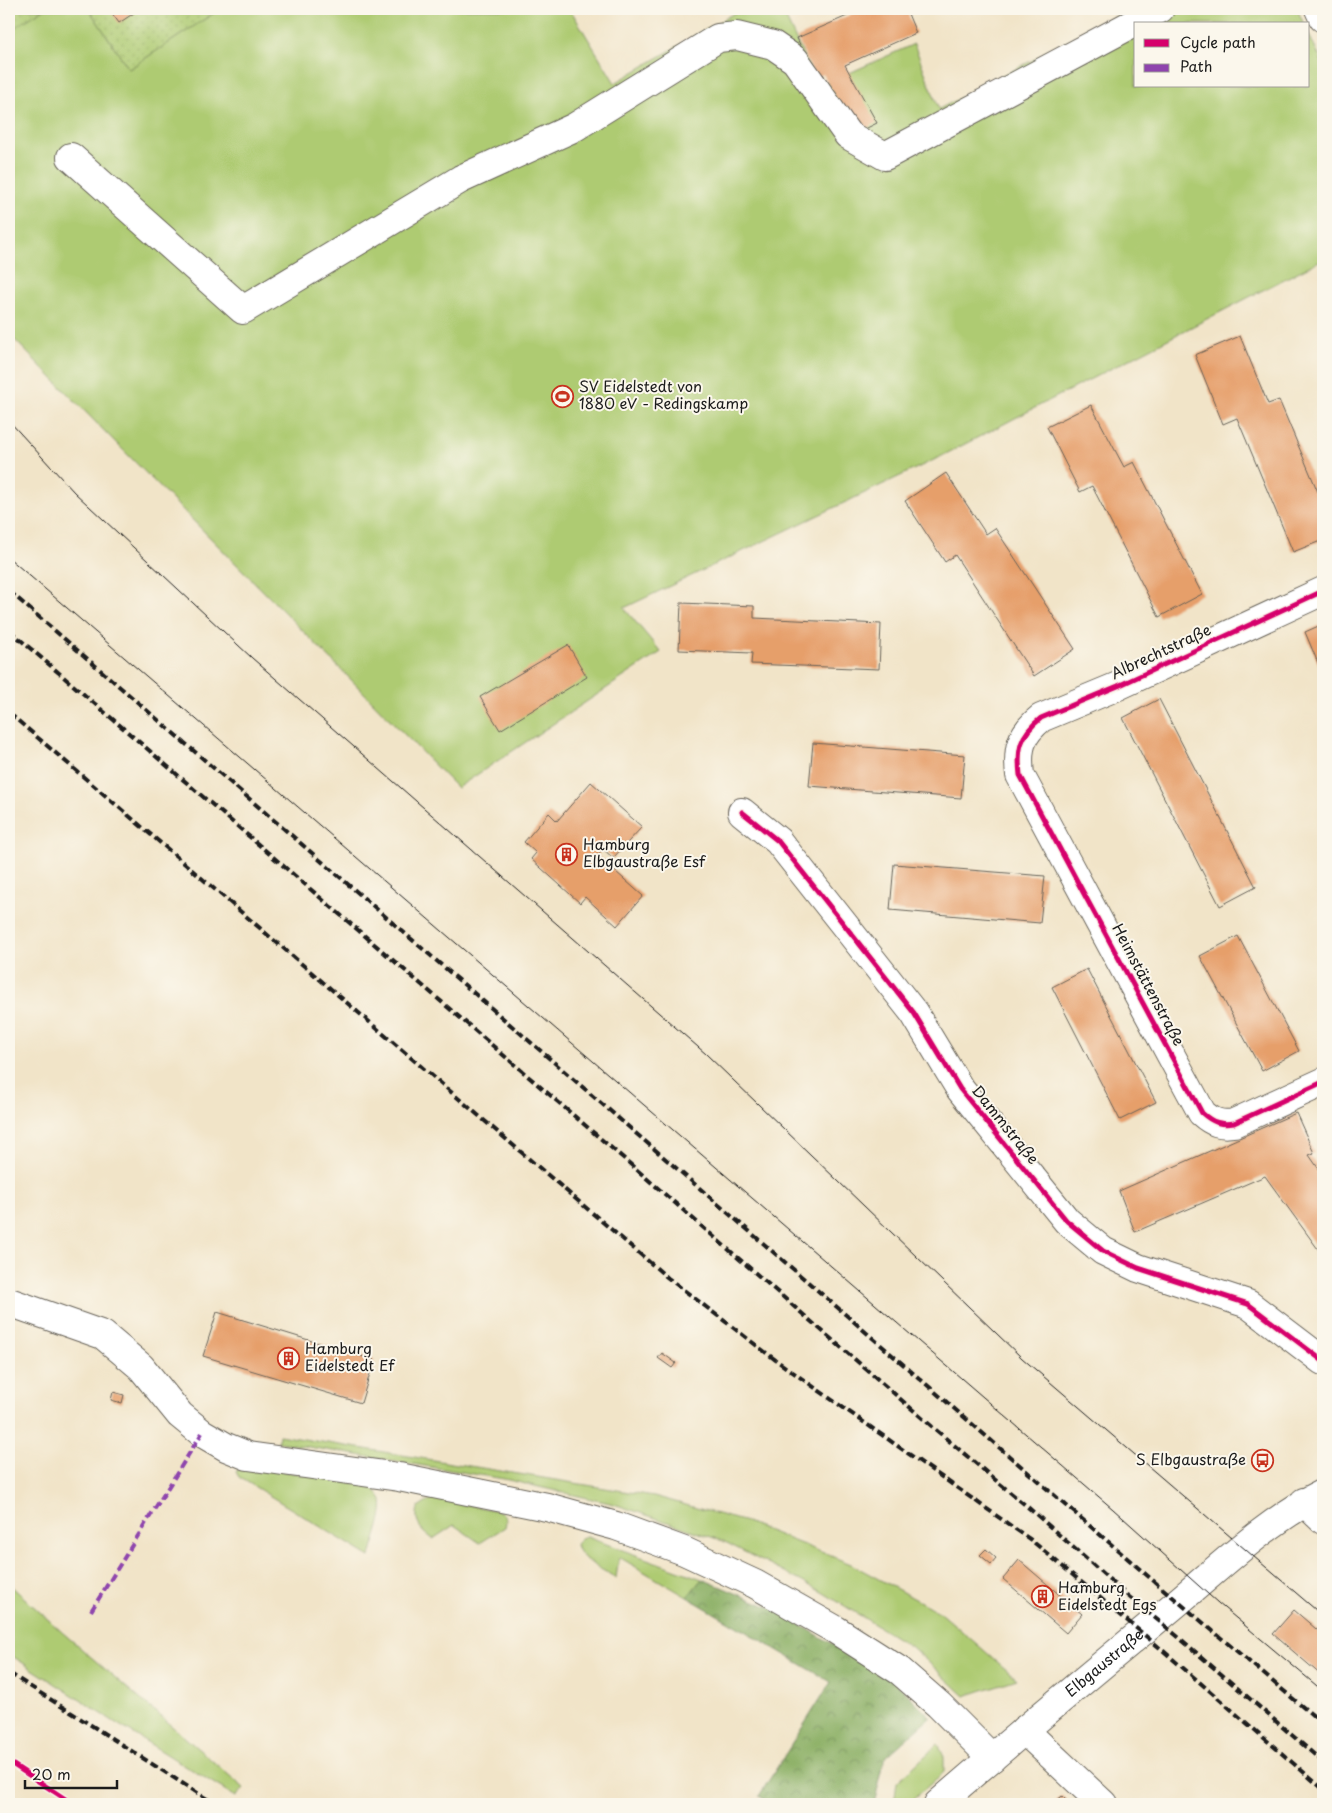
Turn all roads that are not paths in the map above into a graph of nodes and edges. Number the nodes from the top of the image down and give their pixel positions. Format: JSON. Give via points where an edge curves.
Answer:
{"nodes":[{"id":1,"x":1160,"y":9,"type":"edge"},
{"id":2,"x":1319,"y":9,"type":"edge"},
{"id":3,"x":1323,"y":18,"type":"edge"},
{"id":4,"x":1136,"y":22,"type":"edge"},
{"id":5,"x":1134,"y":23,"type":"edge"},
{"id":6,"x":71,"y":157,"type":"dead end"},
{"id":7,"x":1323,"y":591,"type":"edge"},
{"id":8,"x":1020,"y":747,"type":"joint"},
{"id":9,"x":742,"y":812,"type":"dead end"},
{"id":10,"x":1323,"y":1082,"type":"edge"},
{"id":11,"x":9,"y":1302,"type":"edge"},
{"id":12,"x":1323,"y":1361,"type":"edge"},
{"id":13,"x":1317,"y":1505,"type":"edge"},
{"id":14,"x":1024,"y":1730,"type":"junction"},
{"id":15,"x":992,"y":1758,"type":"junction"},
{"id":16,"x":938,"y":1804,"type":"edge"},
{"id":17,"x":1103,"y":1804,"type":"edge"}],
"edges":[{"from":1,"to":4,"type":"street"},
{"from":2,"to":3,"type":"street"},
{"from":5,"to":6,"type":"street","via":[[885,156],[848,135],[795,60],[773,45],[737,36],[718,38],[575,127],[460,179],[243,310]]},
{"from":7,"to":8,"type":"street","name":"Albrechtstraße","via":[[1041,718],[1025,735]]},
{"from":8,"to":10,"type":"street","name":"Heimstättenstraße","via":[[1020,775],[1202,1113],[1211,1121],[1234,1123]]},
{"from":9,"to":12,"type":"street","name":"Dammstraße","via":[[778,841],[914,1013],[960,1089],[1067,1221],[1103,1251],[1138,1268],[1248,1304]]},
{"from":11,"to":15,"type":"street","via":[[103,1335],[141,1367],[180,1415],[202,1433],[248,1456],[399,1477],[547,1507],[616,1526],[684,1551],[755,1584],[900,1671]]},
{"from":13,"to":14,"type":"street","name":"Elbgaustraße","via":[[1254,1539]]},
{"from":14,"to":15,"type":"street","name":"Elbgaustraße"},
{"from":14,"to":17,"type":"street"},
{"from":15,"to":16,"type":"street","name":"Elbgaustraße"}]}
